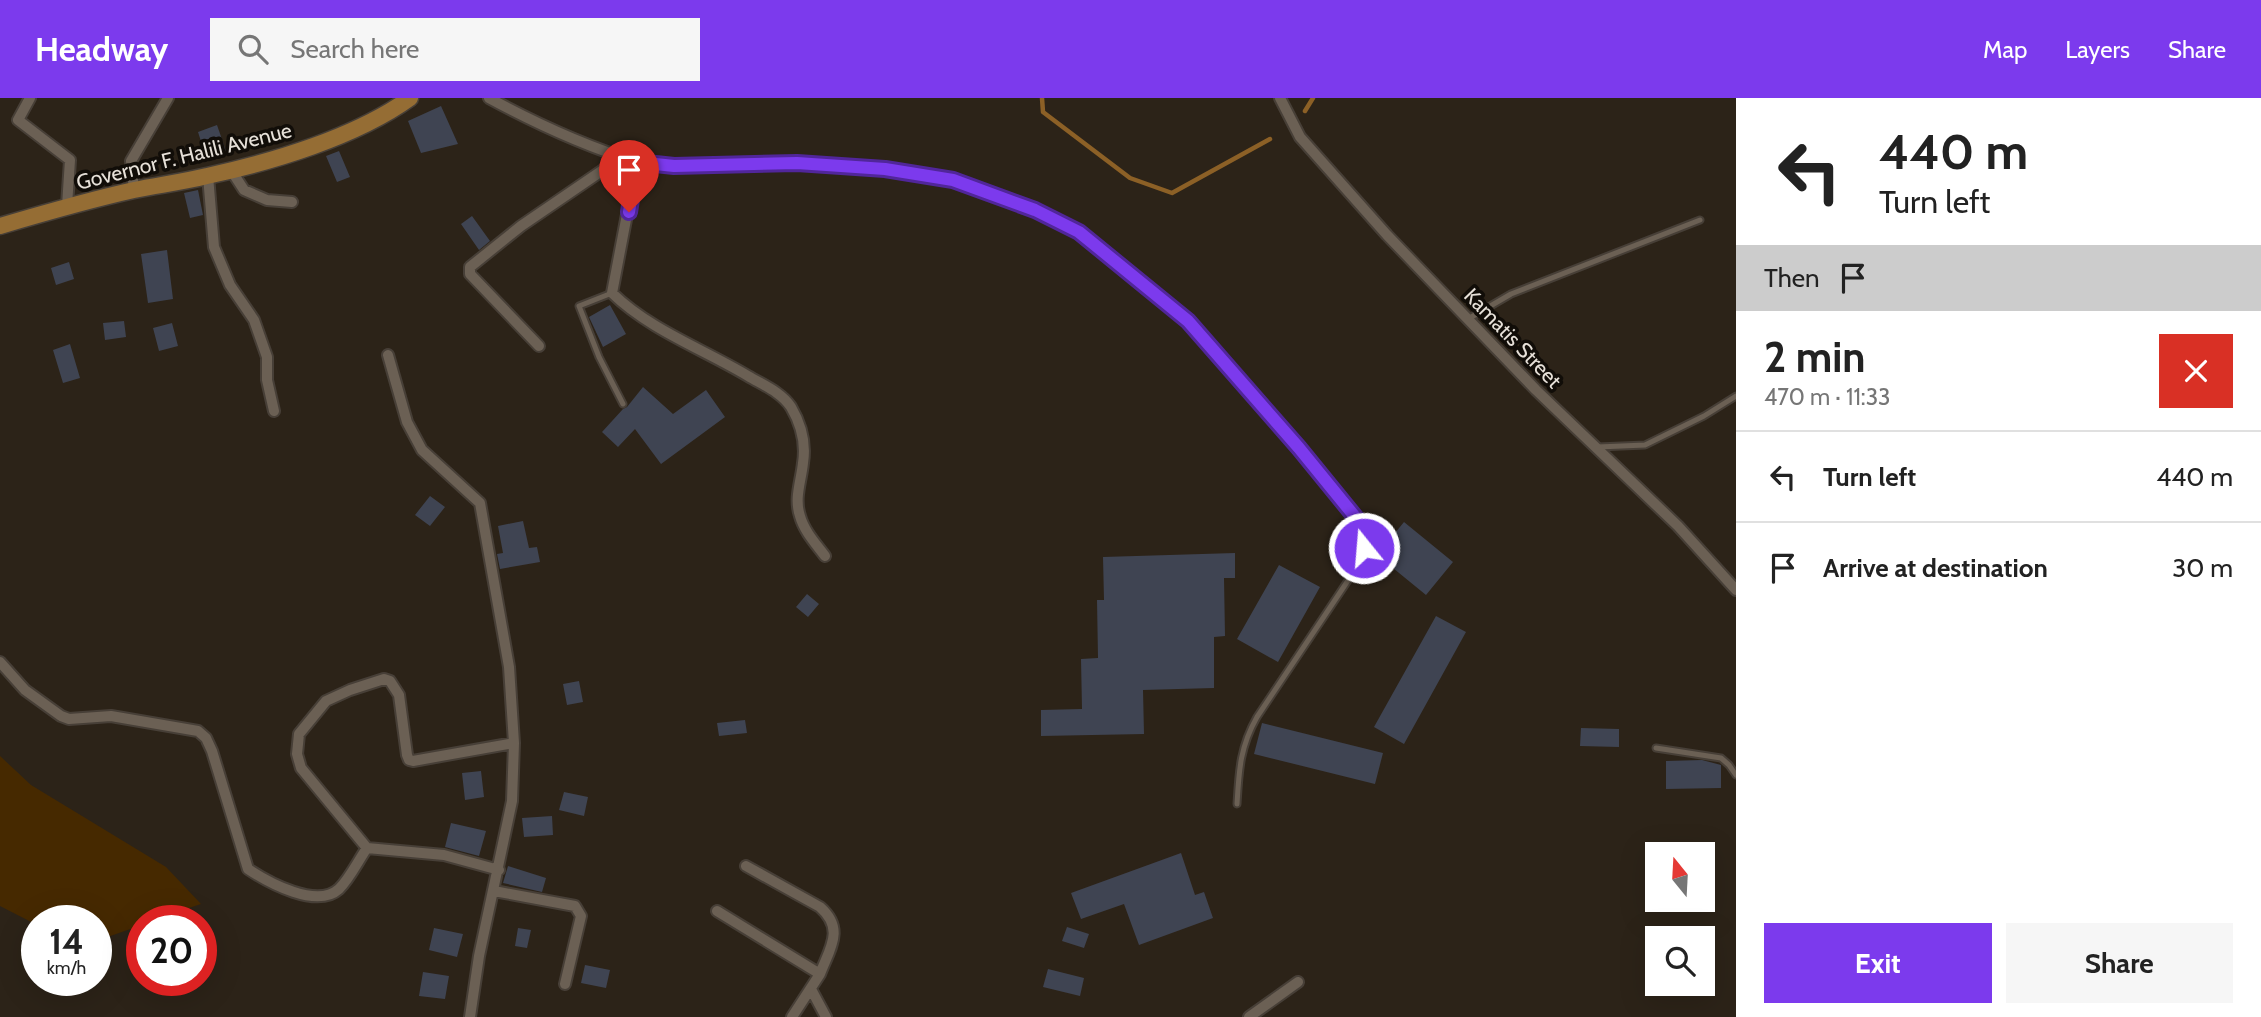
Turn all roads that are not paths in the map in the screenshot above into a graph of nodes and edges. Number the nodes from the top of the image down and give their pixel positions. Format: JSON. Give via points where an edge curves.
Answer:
{"nodes":[{"id":1,"x":30,"y":98,"type":"edge"},
{"id":2,"x":167,"y":98,"type":"edge"},
{"id":3,"x":410,"y":98,"type":"edge"},
{"id":4,"x":489,"y":98,"type":"edge"},
{"id":5,"x":1280,"y":98,"type":"edge"},
{"id":6,"x":622,"y":157,"type":"junction"},
{"id":7,"x":637,"y":162,"type":"junction"},
{"id":8,"x":231,"y":170,"type":"junction"},
{"id":9,"x":208,"y":176,"type":"junction"},
{"id":10,"x":134,"y":190,"type":"junction"},
{"id":11,"x":292,"y":202,"type":"dead end"},
{"id":12,"x":67,"y":206,"type":"junction"},
{"id":13,"x":1700,"y":220,"type":"dead end"},
{"id":14,"x":0,"y":226,"type":"edge"},
{"id":15,"x":612,"y":293,"type":"junction"},
{"id":16,"x":1468,"y":320,"type":"junction"},
{"id":17,"x":539,"y":346,"type":"dead end"},
{"id":18,"x":388,"y":355,"type":"dead end"},
{"id":19,"x":1736,"y":396,"type":"edge"},
{"id":20,"x":623,"y":404,"type":"dead end"},
{"id":21,"x":274,"y":411,"type":"dead end"},
{"id":22,"x":1595,"y":447,"type":"junction"},
{"id":23,"x":825,"y":556,"type":"dead end"},
{"id":24,"x":1736,"y":590,"type":"edge"},
{"id":25,"x":0,"y":662,"type":"edge"},
{"id":26,"x":514,"y":743,"type":"junction"},
{"id":27,"x":1656,"y":748,"type":"dead end"},
{"id":28,"x":1736,"y":775,"type":"edge"},
{"id":29,"x":1237,"y":804,"type":"dead end"},
{"id":30,"x":367,"y":848,"type":"junction"},
{"id":31,"x":746,"y":866,"type":"dead end"},
{"id":32,"x":499,"y":870,"type":"junction"},
{"id":33,"x":494,"y":891,"type":"junction"},
{"id":34,"x":717,"y":911,"type":"dead end"},
{"id":35,"x":820,"y":974,"type":"junction"},
{"id":36,"x":1298,"y":982,"type":"dead end"},
{"id":37,"x":565,"y":984,"type":"dead end"},
{"id":38,"x":811,"y":989,"type":"junction"},
{"id":39,"x":470,"y":1017,"type":"edge"},
{"id":40,"x":792,"y":1017,"type":"edge"},
{"id":41,"x":826,"y":1017,"type":"edge"},
{"id":42,"x":1249,"y":1017,"type":"edge"}],
"edges":[{"from":1,"to":12,"type":"street","via":[[18,120],[70,160]]},
{"from":2,"to":10,"type":"street","via":[[131,161]]},
{"from":3,"to":8,"type":"main road","name":"Governor F. Halili Avenue","via":[[320,144]]},
{"from":4,"to":6,"type":"street","via":[[566,136]]},
{"from":5,"to":16,"type":"street","name":"Kamatis Street","via":[[1300,137]]},
{"from":6,"to":7,"type":"street"},
{"from":6,"to":17,"type":"street","via":[[470,267],[470,274]]},
{"from":7,"to":15,"type":"street"},
{"from":7,"to":29,"type":"lane","via":[[674,166],[797,163],[885,169],[953,180],[1035,210],[1079,232],[1188,321],[1299,448],[1356,518],[1363,535],[1361,561],[1247,735],[1240,757]]},
{"from":8,"to":9,"type":"main road","name":"Governor F. Halili Avenue"},
{"from":8,"to":11,"type":"street","via":[[244,190],[267,200]]},
{"from":9,"to":10,"type":"main road","name":"Governor F. Halili Avenue"},
{"from":9,"to":21,"type":"street","via":[[214,247],[230,285],[254,320],[267,357]]},
{"from":10,"to":12,"type":"main road","name":"Governor F. Halili Avenue"},
{"from":12,"to":14,"type":"main road","name":"Governor F. Halili Avenue"},
{"from":13,"to":16,"type":"lane","via":[[1511,294]]},
{"from":15,"to":20,"type":"lane","via":[[579,306]]},
{"from":15,"to":23,"type":"street","via":[[639,317],[738,370],[789,405],[802,436],[799,515]]},
{"from":16,"to":22,"type":"street","name":"Kamatis Street"},
{"from":18,"to":26,"type":"street","via":[[407,422],[422,450],[480,503],[509,667]]},
{"from":19,"to":22,"type":"lane","via":[[1645,445]]},
{"from":22,"to":24,"type":"street","name":"Kamatis Street","via":[[1678,526]]},
{"from":25,"to":30,"type":"street","via":[[25,690],[69,719],[111,716],[198,731],[212,751],[245,862],[258,876],[305,896],[324,898],[339,889]]},
{"from":26,"to":30,"type":"street","via":[[413,761],[407,755],[399,695],[390,681],[384,679],[326,701],[299,734],[297,754],[301,768]]},
{"from":26,"to":32,"type":"street","via":[[512,801]]},
{"from":27,"to":28,"type":"lane","via":[[1721,758]]},
{"from":30,"to":32,"type":"street","via":[[444,855]]},
{"from":31,"to":35,"type":"street","via":[[830,916],[835,935]]},
{"from":32,"to":33,"type":"street"},
{"from":33,"to":37,"type":"street","via":[[579,909]]},
{"from":33,"to":39,"type":"street"},
{"from":34,"to":35,"type":"street"},
{"from":35,"to":38,"type":"street"},
{"from":36,"to":42,"type":"street"},
{"from":38,"to":40,"type":"street"},
{"from":38,"to":41,"type":"street"}]}
